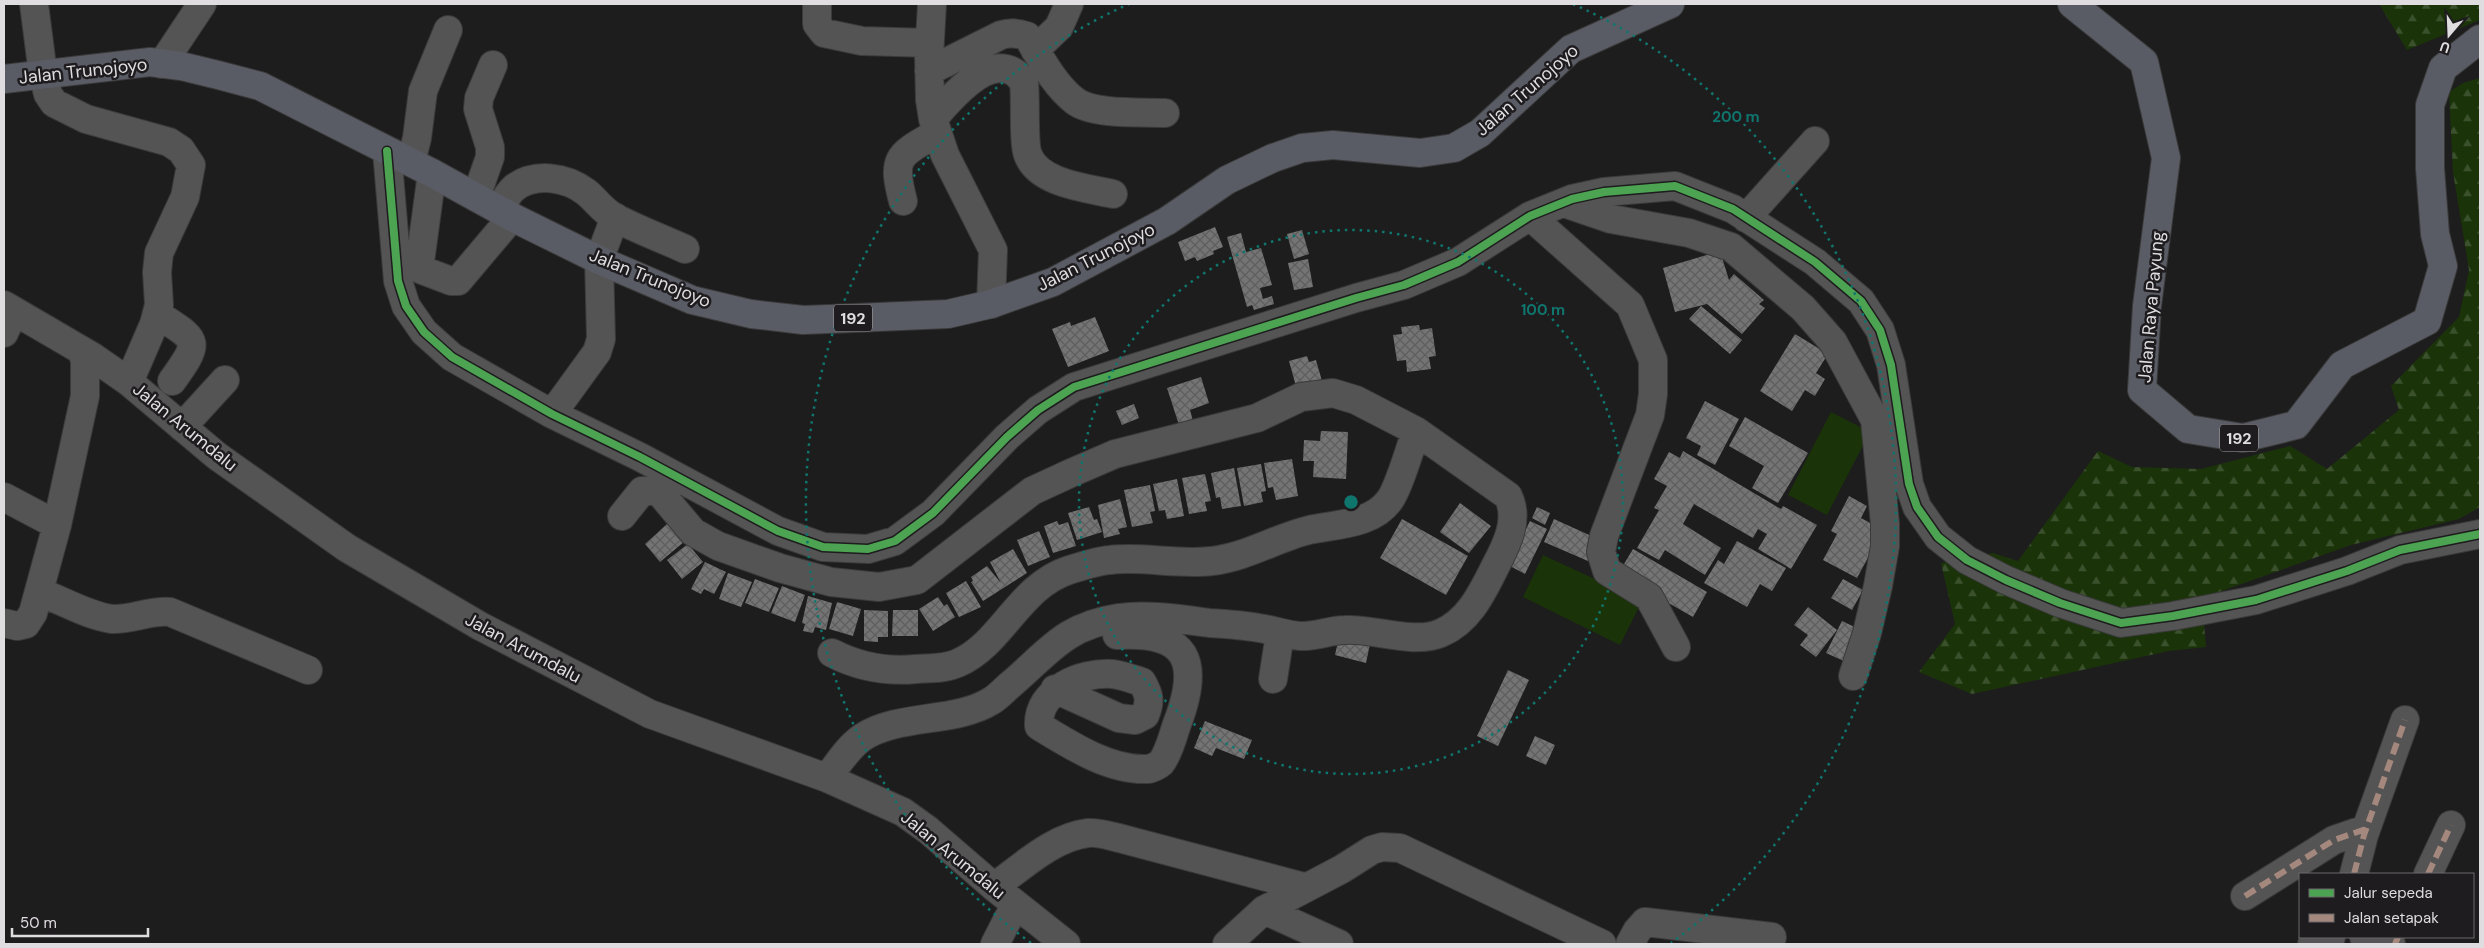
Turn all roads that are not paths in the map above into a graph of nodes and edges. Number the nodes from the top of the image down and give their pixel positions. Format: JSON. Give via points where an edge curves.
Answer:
{"nodes":[{"id":1,"x":34,"y":4,"type":"edge"},
{"id":2,"x":202,"y":4,"type":"edge"},
{"id":3,"x":817,"y":4,"type":"edge"},
{"id":4,"x":932,"y":4,"type":"edge"},
{"id":5,"x":1070,"y":4,"type":"edge"},
{"id":6,"x":1670,"y":4,"type":"edge"},
{"id":7,"x":2072,"y":4,"type":"edge"},
{"id":8,"x":448,"y":30,"type":"dead end"},
{"id":9,"x":2480,"y":39,"type":"edge"},
{"id":10,"x":929,"y":43,"type":"junction"},
{"id":11,"x":1036,"y":50,"type":"junction"},
{"id":12,"x":162,"y":64,"type":"junction"},
{"id":13,"x":493,"y":66,"type":"dead end"},
{"id":14,"x":929,"y":71,"type":"junction"},
{"id":15,"x":43,"y":74,"type":"junction"},
{"id":16,"x":4,"y":79,"type":"edge"},
{"id":17,"x":1165,"y":113,"type":"dead end"},
{"id":18,"x":935,"y":126,"type":"junction"},
{"id":19,"x":1815,"y":141,"type":"dead end"},
{"id":20,"x":410,"y":162,"type":"junction"},
{"id":21,"x":1113,"y":194,"type":"dead end"},
{"id":22,"x":903,"y":201,"type":"dead end"},
{"id":23,"x":1564,"y":202,"type":"junction"},
{"id":24,"x":496,"y":208,"type":"junction"},
{"id":25,"x":1530,"y":216,"type":"junction"},
{"id":26,"x":615,"y":217,"type":"junction"},
{"id":27,"x":1746,"y":218,"type":"junction"},
{"id":28,"x":684,"y":249,"type":"dead end"},
{"id":29,"x":599,"y":260,"type":"junction"},
{"id":30,"x":991,"y":304,"type":"junction"},
{"id":31,"x":156,"y":314,"type":"junction"},
{"id":32,"x":7,"y":316,"type":"edge"},
{"id":33,"x":81,"y":350,"type":"junction"},
{"id":34,"x":172,"y":380,"type":"dead end"},
{"id":35,"x":225,"y":380,"type":"dead end"},
{"id":36,"x":129,"y":382,"type":"junction"},
{"id":37,"x":552,"y":414,"type":"junction"},
{"id":38,"x":182,"y":428,"type":"junction"},
{"id":39,"x":1416,"y":431,"type":"junction"},
{"id":40,"x":4,"y":497,"type":"edge"},
{"id":41,"x":622,"y":516,"type":"dead end"},
{"id":42,"x":58,"y":525,"type":"junction"},
{"id":43,"x":2480,"y":534,"type":"edge"},
{"id":44,"x":39,"y":592,"type":"junction"},
{"id":45,"x":4,"y":623,"type":"edge"},
{"id":46,"x":1280,"y":634,"type":"junction"},
{"id":47,"x":1676,"y":647,"type":"dead end"},
{"id":48,"x":1050,"y":648,"type":"junction"},
{"id":49,"x":832,"y":653,"type":"dead end"},
{"id":50,"x":308,"y":670,"type":"dead end"},
{"id":51,"x":1853,"y":676,"type":"dead end"},
{"id":52,"x":1273,"y":679,"type":"dead end"},
{"id":53,"x":1055,"y":689,"type":"dead end"},
{"id":54,"x":2405,"y":720,"type":"dead end"},
{"id":55,"x":827,"y":778,"type":"junction"},
{"id":56,"x":2452,"y":825,"type":"dead end"},
{"id":57,"x":2366,"y":829,"type":"junction"},
{"id":58,"x":2354,"y":873,"type":"edge"},
{"id":59,"x":2428,"y":873,"type":"edge"},
{"id":60,"x":994,"y":887,"type":"junction"},
{"id":61,"x":1304,"y":887,"type":"junction"},
{"id":62,"x":2244,"y":896,"type":"dead end"},
{"id":63,"x":1015,"y":905,"type":"junction"},
{"id":64,"x":1264,"y":910,"type":"junction"},
{"id":65,"x":1772,"y":938,"type":"dead end"},
{"id":66,"x":2327,"y":938,"type":"edge"},
{"id":67,"x":2368,"y":938,"type":"edge"},
{"id":68,"x":995,"y":944,"type":"edge"},
{"id":69,"x":1066,"y":944,"type":"edge"},
{"id":70,"x":1227,"y":944,"type":"edge"},
{"id":71,"x":1339,"y":944,"type":"edge"},
{"id":72,"x":1602,"y":944,"type":"edge"},
{"id":73,"x":1630,"y":944,"type":"edge"},
{"id":74,"x":2312,"y":944,"type":"edge"},
{"id":75,"x":2393,"y":944,"type":"edge"}],
"edges":[{"from":1,"to":15,"type":"street"},
{"from":2,"to":12,"type":"street"},
{"from":3,"to":10,"type":"street","via":[[817,24],[824,33],[862,41]]},
{"from":4,"to":10,"type":"street"},
{"from":5,"to":11,"type":"street","via":[[1058,27]]},
{"from":6,"to":30,"type":"main road","name":"Jalan Trunojoyo","number":"192","via":[[1571,49],[1480,133],[1454,148],[1420,153],[1333,145],[1302,148],[1227,180],[1167,221],[1053,282]]},
{"from":7,"to":9,"type":"main road","name":"Jalan Raya Payung","number":"192","via":[[2144,62],[2166,158],[2147,306],[2142,390],[2188,429],[2243,438],[2296,425],[2342,365],[2427,321],[2443,266],[2435,234],[2430,105],[2443,68]]},
{"from":8,"to":20,"type":"street","via":[[423,91],[417,138]]},
{"from":10,"to":14,"type":"street"},
{"from":11,"to":14,"type":"street","via":[[1027,36],[1009,33]]},
{"from":11,"to":17,"type":"street","via":[[1059,85],[1075,102],[1094,109]]},
{"from":12,"to":15,"type":"main road","name":"Jalan Trunojoyo","number":"192","via":[[150,62]]},
{"from":12,"to":20,"type":"main road","name":"Jalan Trunojoyo","number":"192","via":[[218,74],[260,86]]},
{"from":13,"to":24,"type":"street","via":[[479,98],[478,109],[490,147]]},
{"from":14,"to":18,"type":"street"},
{"from":15,"to":16,"type":"main road","name":"Jalan Trunojoyo","number":"192"},
{"from":15,"to":31,"type":"street","via":[[54,103],[86,119],[169,142],[181,150],[190,165],[185,197],[159,253]]},
{"from":18,"to":21,"type":"street","via":[[952,96],[983,72],[1002,68],[1013,71],[1024,82],[1028,155],[1055,181]]},
{"from":18,"to":22,"type":"street","via":[[896,166]]},
{"from":18,"to":30,"type":"street","via":[[945,155],[993,250]]},
{"from":19,"to":27,"type":"street"},
{"from":20,"to":24,"type":"main road","name":"Jalan Trunojoyo","number":"192"},
{"from":20,"to":24,"type":"street","via":[[422,270],[458,281]]},
{"from":20,"to":37,"type":"street","via":[[398,281],[406,306],[424,332],[452,357]]},
{"from":23,"to":25,"type":"street"},
{"from":23,"to":27,"type":"street","via":[[1604,192],[1674,186]]},
{"from":23,"to":51,"type":"street","via":[[1611,219],[1689,233],[1731,247],[1803,308],[1833,342],[1875,420],[1885,524],[1878,586]]},
{"from":24,"to":26,"type":"street","via":[[512,189],[537,178],[567,181],[587,192],[599,207]]},
{"from":24,"to":29,"type":"main road","name":"Jalan Trunojoyo","number":"192"},
{"from":25,"to":37,"type":"street","via":[[1458,262],[1404,285],[1074,387],[1038,410],[933,513],[895,541],[868,549],[823,547],[778,531]]},
{"from":25,"to":47,"type":"street","via":[[1630,305],[1653,360],[1650,416],[1604,536],[1601,552],[1607,571],[1649,597]]},
{"from":26,"to":28,"type":"street"},
{"from":26,"to":29,"type":"street"},
{"from":27,"to":43,"type":"street","via":[[1815,262],[1861,301],[1880,330],[1891,365],[1909,484],[1917,508],[1938,537],[1967,560],[2006,580],[2060,603],[2121,623],[2256,600],[2400,550]]},
{"from":29,"to":30,"type":"main road","name":"Jalan Trunojoyo","number":"192","via":[[692,300],[751,314],[802,320],[948,314]]},
{"from":29,"to":37,"type":"street","via":[[601,340],[597,352]]},
{"from":31,"to":34,"type":"street","via":[[189,337],[193,347]]},
{"from":31,"to":36,"type":"street"},
{"from":32,"to":33,"type":"street","name":"Jalan Arumdalu"},
{"from":33,"to":36,"type":"street","name":"Jalan Arumdalu"},
{"from":33,"to":42,"type":"street","via":[[85,360],[85,396]]},
{"from":35,"to":38,"type":"street"},
{"from":36,"to":38,"type":"street","name":"Jalan Arumdalu"},
{"from":38,"to":55,"type":"street","name":"Jalan Arumdalu","via":[[348,548],[480,626],[650,714]]},
{"from":39,"to":41,"type":"street","via":[[1356,400],[1334,393],[1301,397],[1257,418],[1115,454],[1071,473],[1032,491],[917,580],[879,587],[831,582],[718,546],[693,532],[655,491],[642,491]]},
{"from":39,"to":46,"type":"street","via":[[1508,496],[1512,504],[1513,523],[1503,551],[1467,616],[1451,628],[1424,637],[1345,630],[1324,635]]},
{"from":39,"to":49,"type":"street","via":[[1390,500],[1379,512],[1354,522],[1293,535],[1252,552],[1214,561],[1110,560],[1068,570],[1030,593],[979,648],[958,663],[943,667],[870,668]]},
{"from":40,"to":42,"type":"street"},
{"from":42,"to":44,"type":"street"},
{"from":44,"to":45,"type":"street","via":[[26,624]]},
{"from":44,"to":50,"type":"street","via":[[110,618],[170,612]]},
{"from":46,"to":48,"type":"street","via":[[1260,628],[1174,619],[1119,618],[1071,632]]},
{"from":46,"to":52,"type":"street"},
{"from":48,"to":53,"type":"street","via":[[1097,636],[1132,634],[1171,641],[1183,652],[1188,666],[1184,704],[1161,763],[1150,769],[1132,768],[1097,758],[1040,726],[1044,704]]},
{"from":48,"to":55,"type":"street","via":[[990,702],[954,714],[902,723],[865,736],[855,743]]},
{"from":54,"to":57,"type":"street"},
{"from":55,"to":60,"type":"street","name":"Jalan Arumdalu","via":[[903,812]]},
{"from":56,"to":59,"type":"street"},
{"from":57,"to":58,"type":"street"},
{"from":57,"to":62,"type":"street","via":[[2334,840]]},
{"from":60,"to":61,"type":"street","via":[[1058,843],[1090,833]]},
{"from":60,"to":63,"type":"street","name":"Jalan Arumdalu"},
{"from":61,"to":64,"type":"street"},
{"from":61,"to":72,"type":"street","via":[[1372,850],[1400,848]]},
{"from":63,"to":68,"type":"street"},
{"from":63,"to":69,"type":"street","name":"Jalan Arumdalu"},
{"from":64,"to":70,"type":"street"},
{"from":64,"to":71,"type":"street"},
{"from":65,"to":73,"type":"street","via":[[1654,921],[1645,922]]},
{"from":66,"to":74,"type":"street"},
{"from":67,"to":75,"type":"street"}]}
